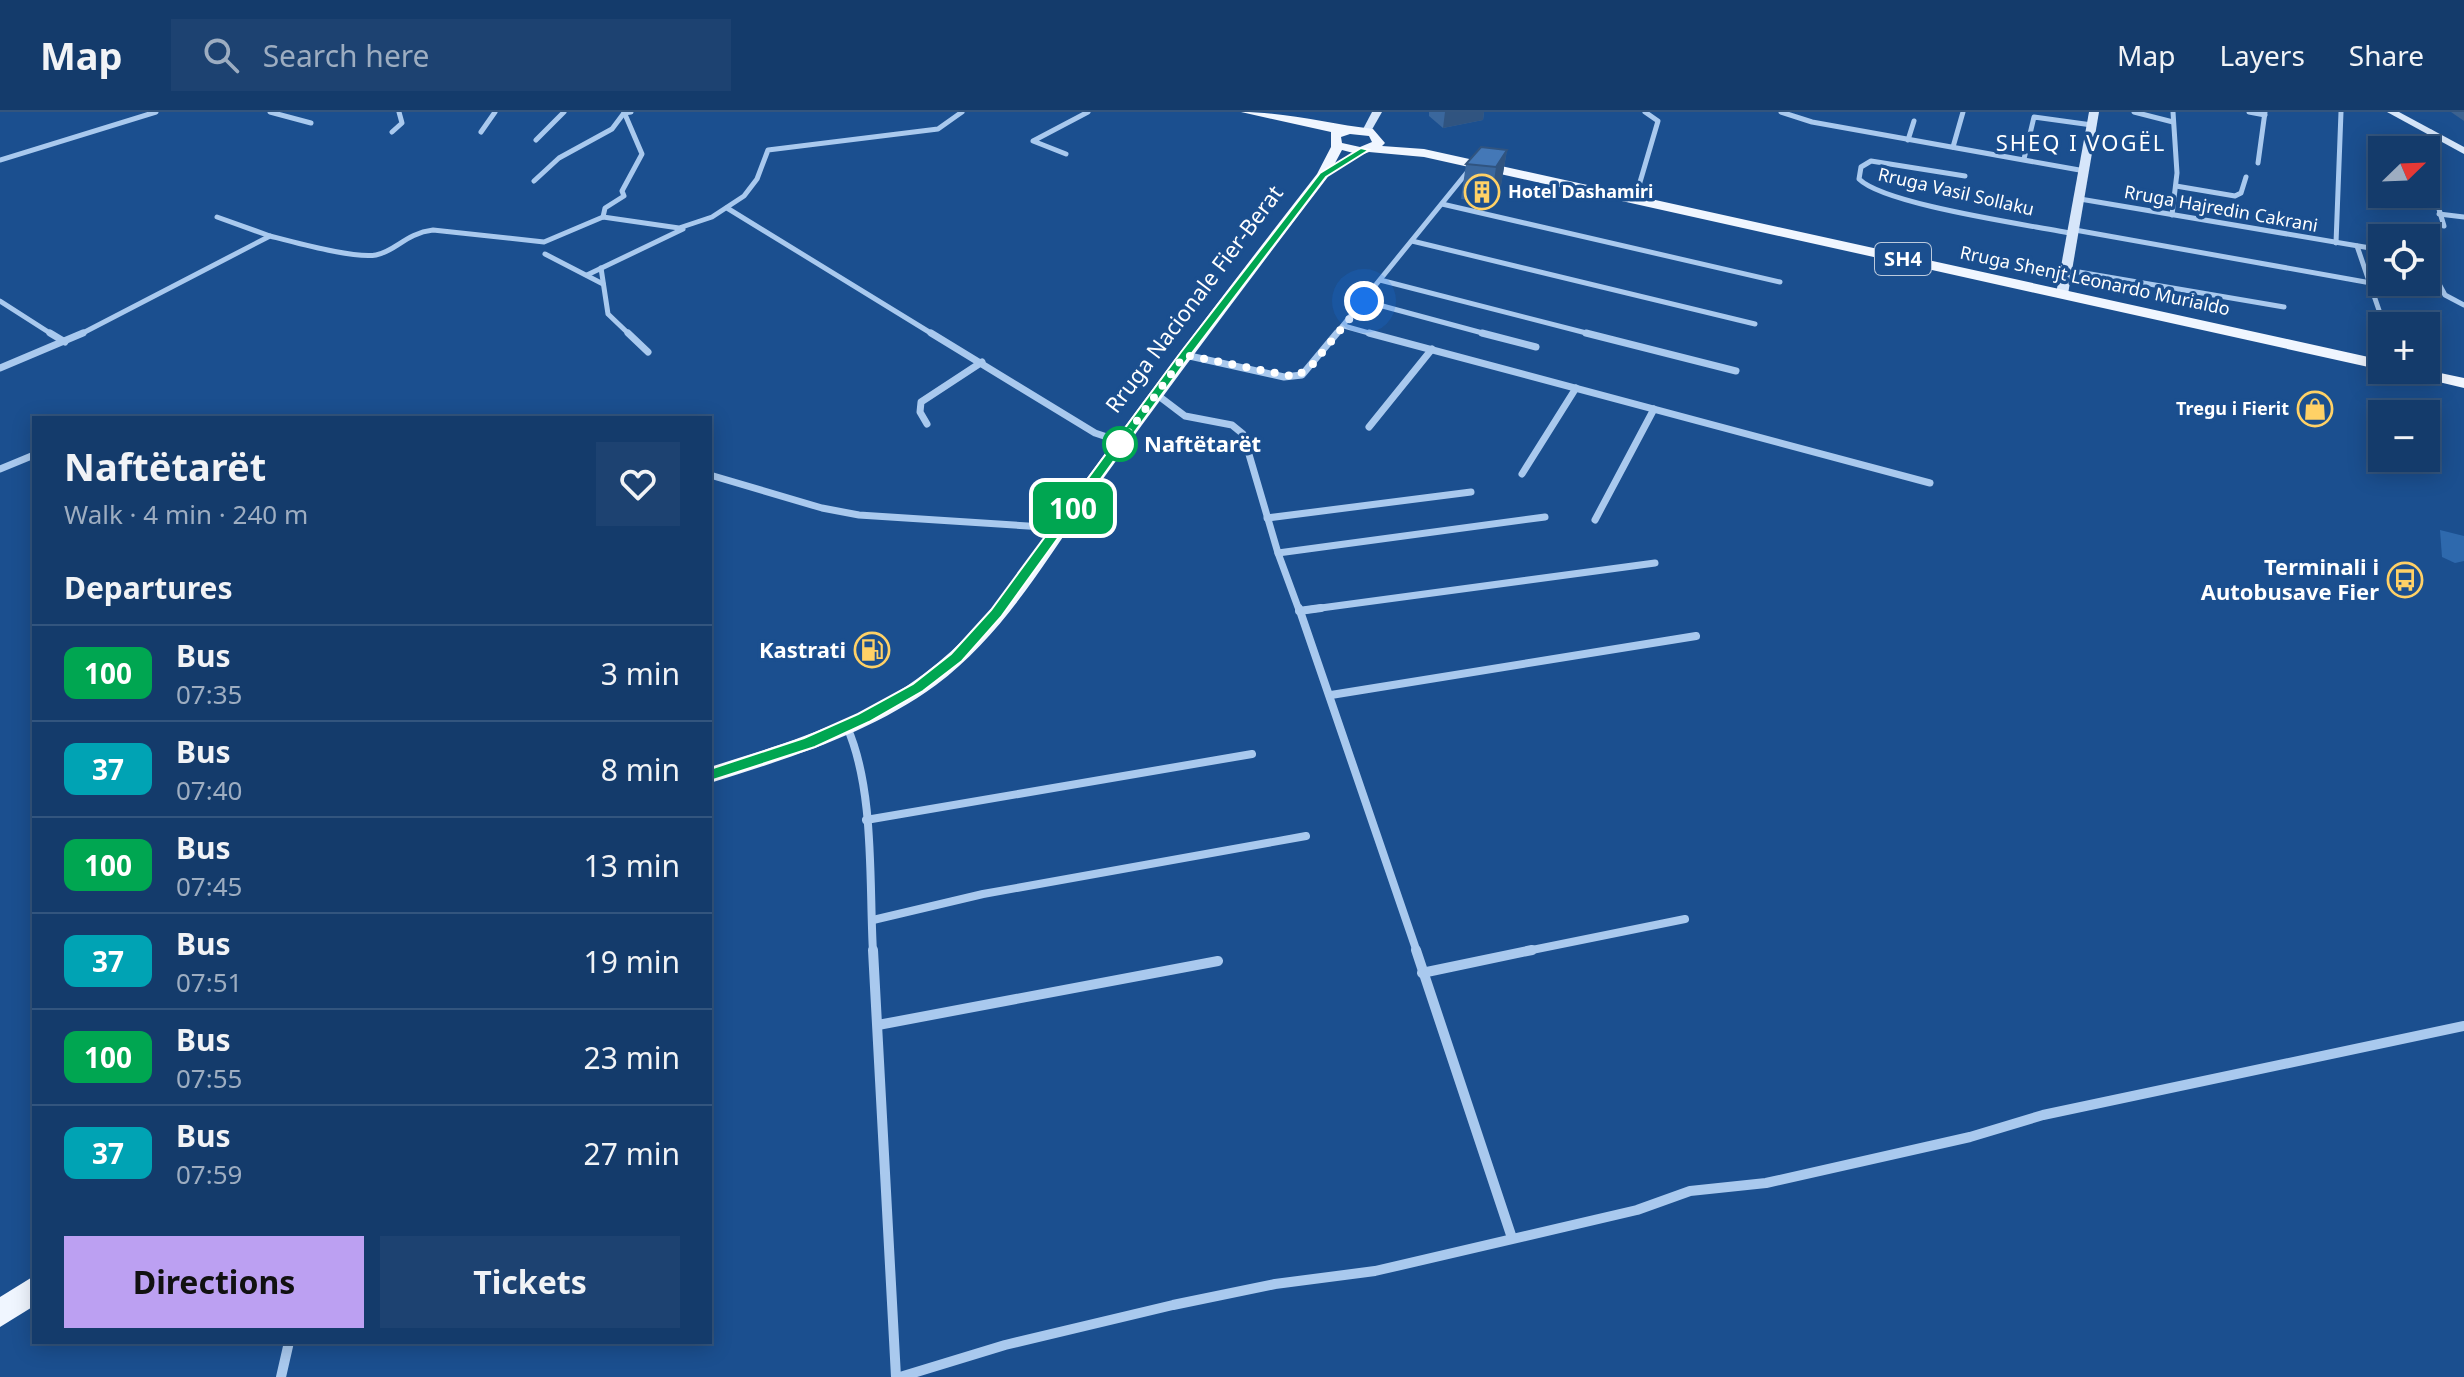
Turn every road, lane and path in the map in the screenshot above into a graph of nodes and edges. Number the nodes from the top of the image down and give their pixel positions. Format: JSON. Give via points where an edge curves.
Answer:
{"nodes":[{"id":1,"x":156,"y":112,"type":"edge"},
{"id":2,"x":270,"y":112,"type":"edge"},
{"id":3,"x":399,"y":112,"type":"edge"},
{"id":4,"x":495,"y":112,"type":"edge"},
{"id":5,"x":564,"y":112,"type":"edge"},
{"id":6,"x":624,"y":112,"type":"edge"},
{"id":7,"x":631,"y":112,"type":"edge"},
{"id":8,"x":962,"y":112,"type":"edge"},
{"id":9,"x":1088,"y":112,"type":"edge"},
{"id":10,"x":1247,"y":112,"type":"edge"},
{"id":11,"x":1377,"y":112,"type":"edge"},
{"id":12,"x":1645,"y":112,"type":"edge"},
{"id":13,"x":1781,"y":112,"type":"edge"},
{"id":14,"x":1963,"y":112,"type":"edge"},
{"id":15,"x":2094,"y":112,"type":"edge"},
{"id":16,"x":2134,"y":112,"type":"edge"},
{"id":17,"x":2173,"y":112,"type":"edge"},
{"id":18,"x":2249,"y":112,"type":"edge"},
{"id":19,"x":2341,"y":112,"type":"edge"},
{"id":20,"x":2392,"y":112,"type":"edge"},
{"id":21,"x":2265,"y":114,"type":"edge"},
{"id":22,"x":1806,"y":115,"type":"edge"},
{"id":23,"x":1269,"y":117,"type":"junction"},
{"id":24,"x":1914,"y":121,"type":"dead end"},
{"id":25,"x":2173,"y":122,"type":"junction"},
{"id":26,"x":311,"y":123,"type":"dead end"},
{"id":27,"x":2092,"y":125,"type":"junction"},
{"id":28,"x":1322,"y":126,"type":"junction"},
{"id":29,"x":1352,"y":129,"type":"edge"},
{"id":30,"x":392,"y":132,"type":"dead end"},
{"id":31,"x":481,"y":132,"type":"dead end"},
{"id":32,"x":2431,"y":132,"type":"junction"},
{"id":33,"x":2430,"y":136,"type":"edge"},
{"id":34,"x":536,"y":140,"type":"dead end"},
{"id":35,"x":1908,"y":140,"type":"junction"},
{"id":36,"x":1372,"y":146,"type":"junction"},
{"id":37,"x":1953,"y":147,"type":"junction"},
{"id":38,"x":1398,"y":150,"type":"junction"},
{"id":39,"x":2464,"y":151,"type":"edge"},
{"id":40,"x":1424,"y":153,"type":"junction"},
{"id":41,"x":1066,"y":154,"type":"dead end"},
{"id":42,"x":1347,"y":159,"type":"junction"},
{"id":43,"x":2024,"y":159,"type":"junction"},
{"id":44,"x":0,"y":160,"type":"edge"},
{"id":45,"x":2258,"y":163,"type":"dead end"},
{"id":46,"x":1475,"y":164,"type":"junction"},
{"id":47,"x":2085,"y":171,"type":"junction"},
{"id":48,"x":1323,"y":175,"type":"junction"},
{"id":49,"x":1965,"y":176,"type":"dead end"},
{"id":50,"x":2246,"y":177,"type":"dead end"},
{"id":51,"x":534,"y":181,"type":"dead end"},
{"id":52,"x":2176,"y":186,"type":"junction"},
{"id":53,"x":1635,"y":199,"type":"junction"},
{"id":54,"x":2080,"y":199,"type":"junction"},
{"id":55,"x":1442,"y":204,"type":"junction"},
{"id":56,"x":727,"y":208,"type":"junction"},
{"id":57,"x":2437,"y":208,"type":"edge"},
{"id":58,"x":2439,"y":214,"type":"junction"},
{"id":59,"x":2172,"y":215,"type":"junction"},
{"id":60,"x":217,"y":217,"type":"dead end"},
{"id":61,"x":603,"y":217,"type":"junction"},
{"id":62,"x":2464,"y":217,"type":"edge"},
{"id":63,"x":691,"y":226,"type":"junction"},
{"id":64,"x":2444,"y":226,"type":"dead end"},
{"id":65,"x":2074,"y":232,"type":"junction"},
{"id":66,"x":270,"y":236,"type":"junction"},
{"id":67,"x":1412,"y":241,"type":"junction"},
{"id":68,"x":2336,"y":243,"type":"junction"},
{"id":69,"x":2357,"y":246,"type":"junction"},
{"id":70,"x":2368,"y":248,"type":"edge"},
{"id":71,"x":545,"y":254,"type":"dead end"},
{"id":72,"x":601,"y":268,"type":"junction"},
{"id":73,"x":2067,"y":270,"type":"junction"},
{"id":74,"x":587,"y":275,"type":"junction"},
{"id":75,"x":2368,"y":275,"type":"edge"},
{"id":76,"x":1380,"y":280,"type":"junction"},
{"id":77,"x":1780,"y":282,"type":"dead end"},
{"id":78,"x":2368,"y":282,"type":"edge"},
{"id":79,"x":603,"y":284,"type":"junction"},
{"id":80,"x":2440,"y":290,"type":"edge"},
{"id":81,"x":2062,"y":294,"type":"junction"},
{"id":82,"x":0,"y":301,"type":"edge"},
{"id":83,"x":1364,"y":301,"type":"junction"},
{"id":84,"x":2464,"y":305,"type":"edge"},
{"id":85,"x":2284,"y":307,"type":"dead end"},
{"id":86,"x":1755,"y":324,"type":"dead end"},
{"id":87,"x":1344,"y":326,"type":"junction"},
{"id":88,"x":65,"y":342,"type":"junction"},
{"id":89,"x":1536,"y":347,"type":"dead end"},
{"id":90,"x":1432,"y":349,"type":"junction"},
{"id":91,"x":648,"y":352,"type":"dead end"},
{"id":92,"x":1185,"y":355,"type":"junction"},
{"id":93,"x":982,"y":362,"type":"junction"},
{"id":94,"x":2368,"y":362,"type":"edge"},
{"id":95,"x":0,"y":368,"type":"edge"},
{"id":96,"x":1736,"y":371,"type":"dead end"},
{"id":97,"x":2440,"y":378,"type":"edge"},
{"id":98,"x":2464,"y":383,"type":"edge"},
{"id":99,"x":1576,"y":388,"type":"junction"},
{"id":100,"x":1156,"y":394,"type":"junction"},
{"id":101,"x":1654,"y":409,"type":"junction"},
{"id":102,"x":927,"y":424,"type":"dead end"},
{"id":103,"x":1369,"y":427,"type":"dead end"},
{"id":104,"x":1122,"y":442,"type":"junction"},
{"id":105,"x":32,"y":456,"type":"edge"},
{"id":106,"x":0,"y":469,"type":"edge"},
{"id":107,"x":1522,"y":474,"type":"dead end"},
{"id":108,"x":712,"y":476,"type":"edge"},
{"id":109,"x":1930,"y":483,"type":"dead end"},
{"id":110,"x":1471,"y":492,"type":"dead end"},
{"id":111,"x":1545,"y":517,"type":"dead end"},
{"id":112,"x":1267,"y":518,"type":"junction"},
{"id":113,"x":1595,"y":520,"type":"dead end"},
{"id":114,"x":1059,"y":528,"type":"junction"},
{"id":115,"x":1278,"y":553,"type":"junction"},
{"id":116,"x":1655,"y":563,"type":"dead end"},
{"id":117,"x":1299,"y":611,"type":"junction"},
{"id":118,"x":1696,"y":636,"type":"dead end"},
{"id":119,"x":1331,"y":695,"type":"junction"},
{"id":120,"x":846,"y":726,"type":"junction"},
{"id":121,"x":1252,"y":754,"type":"dead end"},
{"id":122,"x":712,"y":774,"type":"edge"},
{"id":123,"x":866,"y":820,"type":"junction"},
{"id":124,"x":1306,"y":836,"type":"dead end"},
{"id":125,"x":1685,"y":919,"type":"dead end"},
{"id":126,"x":873,"y":920,"type":"junction"},
{"id":127,"x":1218,"y":961,"type":"dead end"},
{"id":128,"x":1422,"y":973,"type":"junction"},
{"id":129,"x":878,"y":1025,"type":"junction"},
{"id":130,"x":2464,"y":1026,"type":"edge"},
{"id":131,"x":1512,"y":1238,"type":"junction"},
{"id":132,"x":32,"y":1291,"type":"edge"},
{"id":133,"x":0,"y":1313,"type":"edge"},
{"id":134,"x":289,"y":1344,"type":"edge"},
{"id":135,"x":281,"y":1377,"type":"edge"},
{"id":136,"x":898,"y":1377,"type":"edge"}],
"edges":[{"from":1,"to":44,"type":"street"},
{"from":2,"to":26,"type":"street"},
{"from":3,"to":30,"type":"street","via":[[402,123]]},
{"from":4,"to":31,"type":"street"},
{"from":5,"to":34,"type":"street"},
{"from":6,"to":7,"type":"street"},
{"from":6,"to":51,"type":"street","via":[[612,129],[559,158]]},
{"from":6,"to":61,"type":"street","via":[[642,154],[624,196],[605,208]]},
{"from":8,"to":56,"type":"street","via":[[938,129],[768,150],[751,188]]},
{"from":9,"to":41,"type":"street","via":[[1033,141]]},
{"from":10,"to":23,"type":"main road","number":"SH4"},
{"from":11,"to":29,"type":"street"},
{"from":12,"to":53,"type":"street","via":[[1658,121]]},
{"from":13,"to":22,"type":"street"},
{"from":14,"to":37,"type":"street"},
{"from":15,"to":27,"type":"street"},
{"from":16,"to":25,"type":"street"},
{"from":17,"to":25,"type":"street"},
{"from":18,"to":21,"type":"street"},
{"from":19,"to":68,"type":"street"},
{"from":20,"to":32,"type":"street"},
{"from":21,"to":45,"type":"street"},
{"from":22,"to":35,"type":"street","via":[[1812,122]]},
{"from":23,"to":28,"type":"main road","number":"SH4"},
{"from":23,"to":29,"type":"main road","number":"SH4"},
{"from":24,"to":35,"type":"street"},
{"from":25,"to":52,"type":"street"},
{"from":27,"to":43,"type":"street","via":[[2034,117]]},
{"from":27,"to":47,"type":"street"},
{"from":28,"to":29,"type":"main road","number":"SH4"},
{"from":28,"to":29,"type":"main road"},
{"from":29,"to":36,"type":"main road","number":"SH4"},
{"from":29,"to":36,"type":"main road","number":"SH4"},
{"from":29,"to":48,"type":"main road","name":"Rruga Nacionale Fier-Berat"},
{"from":32,"to":33,"type":"street"},
{"from":32,"to":39,"type":"street"},
{"from":35,"to":37,"type":"street"},
{"from":36,"to":38,"type":"main road","name":"Rruga Shenjt Leonardo Murialdo","number":"SH4"},
{"from":36,"to":40,"type":"main road","name":"Rruga Shenjt Leonardo Murialdo","number":"SH4"},
{"from":36,"to":42,"type":"main road","name":"Rruga Nacionale Fier-Berat"},
{"from":37,"to":43,"type":"street"},
{"from":38,"to":40,"type":"main road","name":"Rruga Shenjt Leonardo Murialdo","number":"SH4"},
{"from":38,"to":42,"type":"main road"},
{"from":40,"to":46,"type":"main road","name":"Rruga Shenjt Leonardo Murialdo","number":"SH4"},
{"from":42,"to":48,"type":"main road","name":"Rruga Nacionale Fier-Berat"},
{"from":43,"to":47,"type":"street"},
{"from":46,"to":53,"type":"main road","name":"Rruga Shenjt Leonardo Murialdo","number":"SH4"},
{"from":46,"to":55,"type":"street"},
{"from":47,"to":54,"type":"street"},
{"from":48,"to":92,"type":"main road","name":"Rruga Nacionale Fier-Berat"},
{"from":49,"to":65,"type":"street","name":"Rruga Vasil Sollaku","via":[[1871,161],[1861,167],[1859,179],[1896,197]]},
{"from":50,"to":52,"type":"street","via":[[2235,196]]},
{"from":52,"to":59,"type":"street"},
{"from":53,"to":81,"type":"main road","name":"Rruga Shenjt Leonardo Murialdo","number":"SH4"},
{"from":54,"to":59,"type":"street","name":"Rruga Hajredin Cakrani"},
{"from":54,"to":65,"type":"street"},
{"from":55,"to":67,"type":"street"},
{"from":55,"to":77,"type":"street"},
{"from":56,"to":63,"type":"street"},
{"from":56,"to":93,"type":"street"},
{"from":57,"to":58,"type":"street"},
{"from":58,"to":62,"type":"street"},
{"from":58,"to":64,"type":"street"},
{"from":59,"to":68,"type":"street","name":"Rruga Hajredin Cakrani"},
{"from":60,"to":66,"type":"street"},
{"from":61,"to":63,"type":"street","via":[[668,228]]},
{"from":61,"to":66,"type":"street","via":[[544,242],[422,231],[376,255]]},
{"from":63,"to":72,"type":"street"},
{"from":65,"to":73,"type":"street"},
{"from":65,"to":78,"type":"street","name":"Rruga Vasil Sollaku"},
{"from":66,"to":88,"type":"street"},
{"from":67,"to":76,"type":"street"},
{"from":67,"to":86,"type":"street"},
{"from":68,"to":69,"type":"street","name":"Rruga Hajredin Cakrani"},
{"from":69,"to":70,"type":"street","name":"Rruga Hajredin Cakrani"},
{"from":69,"to":75,"type":"street"},
{"from":71,"to":74,"type":"street"},
{"from":72,"to":74,"type":"street"},
{"from":72,"to":79,"type":"street"},
{"from":73,"to":81,"type":"street"},
{"from":73,"to":85,"type":"street"},
{"from":74,"to":79,"type":"street"},
{"from":76,"to":83,"type":"street"},
{"from":76,"to":96,"type":"street"},
{"from":79,"to":91,"type":"street","via":[[608,314]]},
{"from":80,"to":84,"type":"street"},
{"from":81,"to":94,"type":"main road","name":"Rruga Shenjt Leonardo Murialdo","number":"SH4"},
{"from":82,"to":88,"type":"street"},
{"from":83,"to":87,"type":"street"},
{"from":83,"to":89,"type":"street"},
{"from":87,"to":90,"type":"street"},
{"from":87,"to":92,"type":"street","via":[[1296,377]]},
{"from":88,"to":95,"type":"street"},
{"from":90,"to":99,"type":"street"},
{"from":90,"to":103,"type":"street"},
{"from":92,"to":100,"type":"main road","name":"Rruga Nacionale Fier-Berat"},
{"from":93,"to":102,"type":"street","via":[[921,402]]},
{"from":93,"to":104,"type":"street","via":[[1095,433]]},
{"from":97,"to":98,"type":"main road"},
{"from":99,"to":101,"type":"street"},
{"from":99,"to":107,"type":"street"},
{"from":100,"to":104,"type":"main road","name":"Rruga Nacionale Fier-Berat"},
{"from":100,"to":112,"type":"street","via":[[1185,416],[1238,428]]},
{"from":101,"to":109,"type":"street"},
{"from":101,"to":113,"type":"street"},
{"from":104,"to":114,"type":"main road","name":"Rruga Nacionale Fier-Berat"},
{"from":105,"to":106,"type":"street"},
{"from":108,"to":114,"type":"street","via":[[859,515]]},
{"from":110,"to":112,"type":"street"},
{"from":111,"to":115,"type":"street"},
{"from":112,"to":115,"type":"street"},
{"from":114,"to":120,"type":"main road","name":"Rruga Nacionale Fier-Berat","via":[[996,614],[956,657],[918,688]]},
{"from":115,"to":117,"type":"street"},
{"from":116,"to":117,"type":"street"},
{"from":117,"to":119,"type":"street"},
{"from":118,"to":119,"type":"street"},
{"from":119,"to":128,"type":"street"},
{"from":120,"to":122,"type":"main road","name":"Rruga Nacionale Fier-Berat"},
{"from":120,"to":123,"type":"street","via":[[857,756]]},
{"from":121,"to":123,"type":"street"},
{"from":123,"to":126,"type":"street"},
{"from":124,"to":126,"type":"street","via":[[983,894]]},
{"from":125,"to":128,"type":"street"},
{"from":126,"to":129,"type":"street"},
{"from":127,"to":129,"type":"street"},
{"from":128,"to":131,"type":"street"},
{"from":129,"to":136,"type":"street"},
{"from":130,"to":131,"type":"street","via":[[2043,1115],[1766,1183],[1690,1191],[1637,1210]]},
{"from":131,"to":136,"type":"street","via":[[1375,1271],[1285,1282],[1173,1305]]},
{"from":132,"to":133,"type":"main road"},
{"from":134,"to":135,"type":"street"}]}
